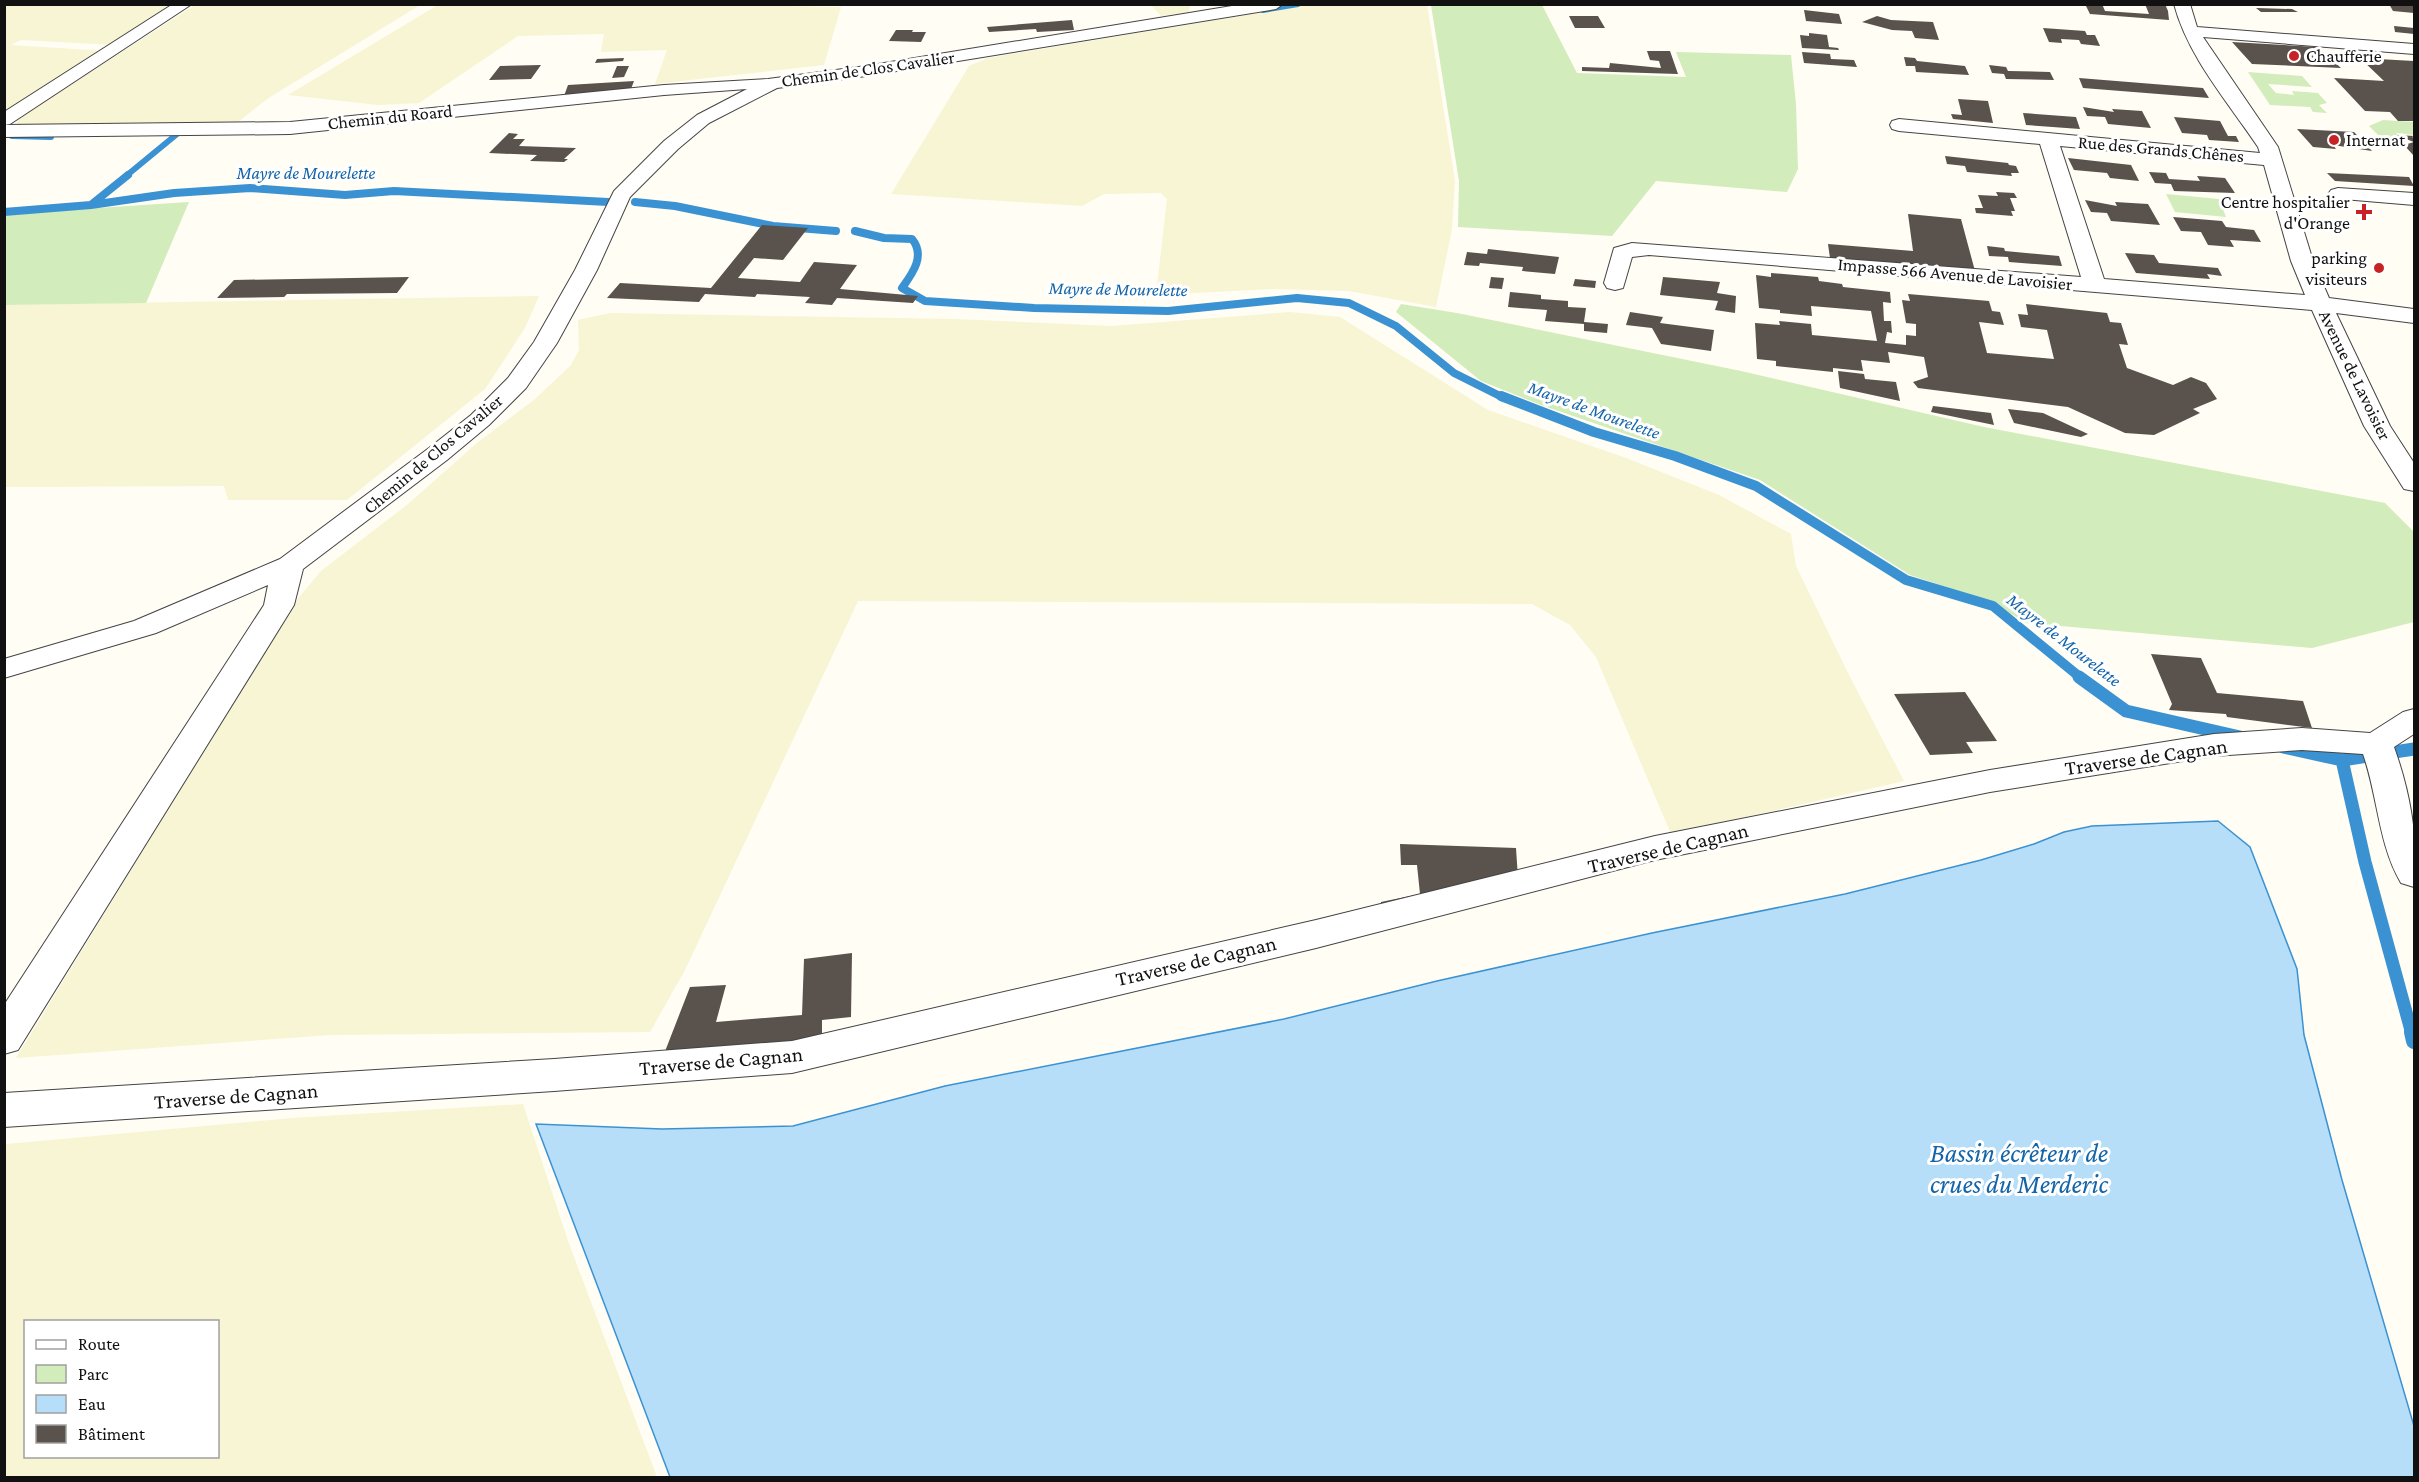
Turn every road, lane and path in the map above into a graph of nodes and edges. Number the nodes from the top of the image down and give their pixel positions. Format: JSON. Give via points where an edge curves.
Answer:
{"nodes":[{"id":1,"x":184,"y":4,"type":"edge"},
{"id":2,"x":1276,"y":4,"type":"edge"},
{"id":3,"x":2182,"y":4,"type":"edge"},
{"id":4,"x":2192,"y":31,"type":"junction"},
{"id":5,"x":2415,"y":50,"type":"edge"},
{"id":6,"x":774,"y":83,"type":"junction"},
{"id":7,"x":4,"y":120,"type":"edge"},
{"id":8,"x":1899,"y":125,"type":"dead end"},
{"id":9,"x":4,"y":131,"type":"edge"},
{"id":10,"x":2048,"y":139,"type":"junction"},
{"id":11,"x":2273,"y":160,"type":"junction"},
{"id":12,"x":2338,"y":194,"type":"dead end"},
{"id":13,"x":2415,"y":199,"type":"edge"},
{"id":14,"x":1615,"y":283,"type":"dead end"},
{"id":15,"x":2095,"y":285,"type":"junction"},
{"id":16,"x":2320,"y":303,"type":"junction"},
{"id":17,"x":2415,"y":316,"type":"edge"},
{"id":18,"x":2415,"y":483,"type":"edge"},
{"id":19,"x":290,"y":565,"type":"junction"},
{"id":20,"x":4,"y":669,"type":"edge"},
{"id":21,"x":2415,"y":719,"type":"edge"},
{"id":22,"x":2379,"y":752,"type":"junction"},
{"id":23,"x":2415,"y":874,"type":"edge"},
{"id":24,"x":4,"y":1039,"type":"edge"},
{"id":25,"x":4,"y":1110,"type":"edge"}],
"edges":[{"from":1,"to":7,"type":"street"},
{"from":2,"to":6,"type":"street","name":"Chemin de Clos Cavalier"},
{"from":3,"to":4,"type":"street","name":"Avenue de Lavoisier"},
{"from":4,"to":5,"type":"street"},
{"from":4,"to":11,"type":"street","name":"Avenue de Lavoisier"},
{"from":6,"to":9,"type":"street","name":"Chemin du Roard","via":[[664,90],[290,128]]},
{"from":6,"to":19,"type":"street","name":"Chemin de Clos Cavalier","via":[[703,119],[621,195],[586,270],[545,343],[517,383],[480,420]]},
{"from":8,"to":10,"type":"street","name":"Rue des Grands Chênes"},
{"from":10,"to":11,"type":"street","name":"Rue des Grands Chênes"},
{"from":10,"to":15,"type":"street","name":"Rue des Grands Chênes"},
{"from":11,"to":16,"type":"street","name":"Avenue de Lavoisier","via":[[2302,261]]},
{"from":12,"to":13,"type":"street"},
{"from":14,"to":15,"type":"street","name":"Impasse 566 Avenue de Lavoisier","via":[[1622,253],[1649,249]]},
{"from":15,"to":16,"type":"street","name":"Impasse 566 Avenue de Lavoisier"},
{"from":16,"to":17,"type":"street","name":"Impasse 566 Avenue de Lavoisier"},
{"from":16,"to":18,"type":"street","name":"Avenue de Lavoisier","via":[[2378,426]]},
{"from":19,"to":20,"type":"street","name":"Chemin de Clos Cavalier","via":[[145,627]]},
{"from":19,"to":24,"type":"street","via":[[279,604]]},
{"from":21,"to":22,"type":"street"},
{"from":22,"to":23,"type":"street","via":[[2396,821]]},
{"from":22,"to":25,"type":"street","name":"Traverse de Cagnan","via":[[2302,739],[2214,745],[1990,781],[1655,848],[1316,934],[792,1057]]}]}
